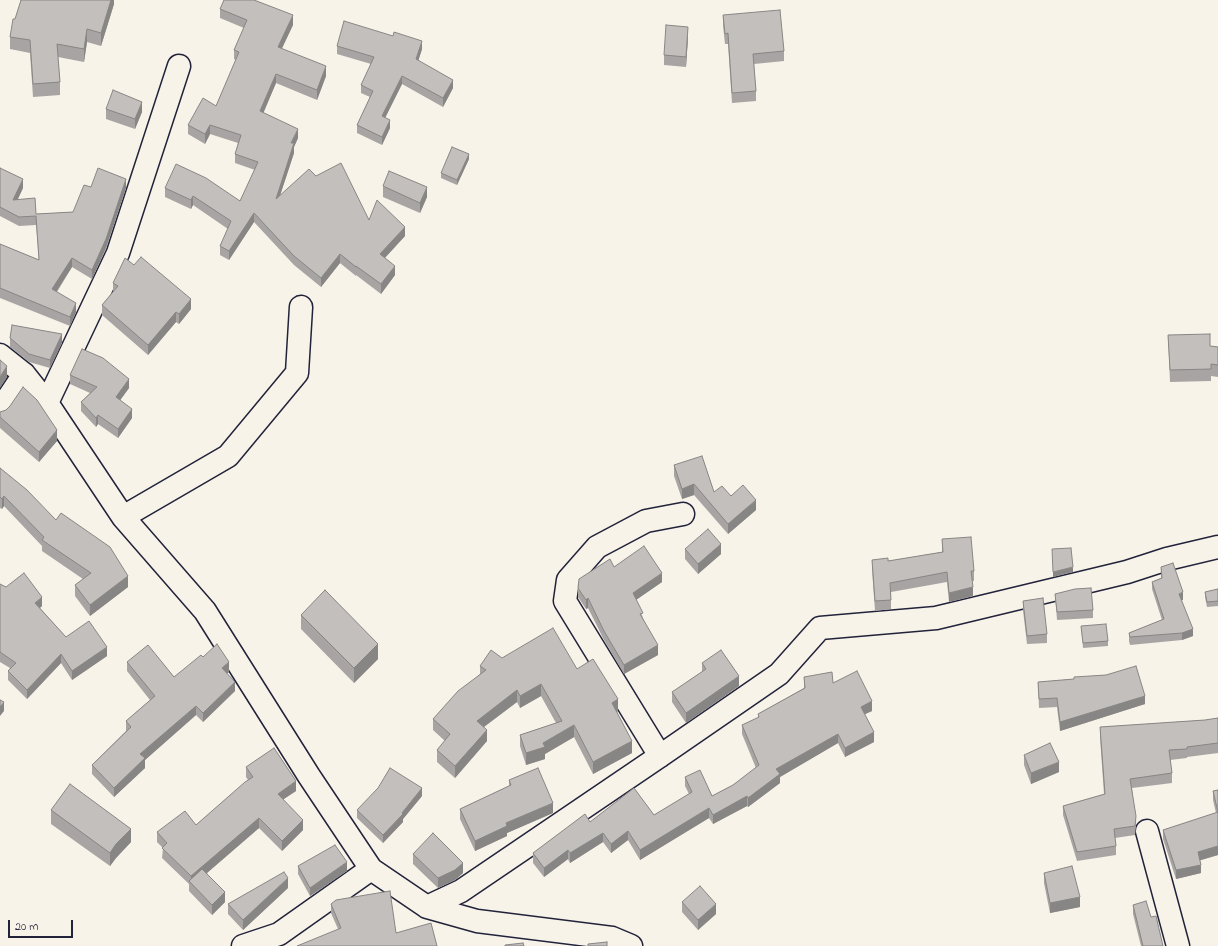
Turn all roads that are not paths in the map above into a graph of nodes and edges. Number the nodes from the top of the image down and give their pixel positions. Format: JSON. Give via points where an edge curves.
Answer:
{"nodes":[{"id":1,"x":179,"y":66,"type":"dead end"},
{"id":2,"x":300,"y":307,"type":"dead end"},
{"id":3,"x":0,"y":355,"type":"edge"},
{"id":4,"x":24,"y":374,"type":"junction"},
{"id":5,"x":47,"y":403,"type":"junction"},
{"id":6,"x":0,"y":410,"type":"edge"},
{"id":7,"x":683,"y":514,"type":"dead end"},
{"id":8,"x":123,"y":517,"type":"junction"},
{"id":9,"x":1218,"y":547,"type":"edge"},
{"id":10,"x":660,"y":756,"type":"junction"},
{"id":11,"x":1147,"y":831,"type":"dead end"},
{"id":12,"x":371,"y":869,"type":"junction"},
{"id":13,"x":427,"y":907,"type":"junction"},
{"id":14,"x":243,"y":946,"type":"edge"},
{"id":15,"x":631,"y":946,"type":"edge"},
{"id":16,"x":1178,"y":946,"type":"edge"}],
"edges":[{"from":1,"to":5,"type":"street","via":[[118,253]]},
{"from":2,"to":8,"type":"street","via":[[297,373],[228,456]]},
{"from":3,"to":4,"type":"street"},
{"from":4,"to":5,"type":"street"},
{"from":4,"to":6,"type":"street"},
{"from":5,"to":8,"type":"street"},
{"from":7,"to":10,"type":"street","via":[[646,521],[596,547],[568,580],[565,601]]},
{"from":8,"to":12,"type":"street","via":[[205,611]]},
{"from":9,"to":10,"type":"street","via":[[1127,572],[936,618],[820,628],[779,674]]},
{"from":10,"to":13,"type":"street","via":[[461,891]]},
{"from":11,"to":16,"type":"street"},
{"from":12,"to":13,"type":"street"},
{"from":12,"to":14,"type":"street","via":[[279,934]]},
{"from":13,"to":15,"type":"street","via":[[477,921],[612,938]]}]}
